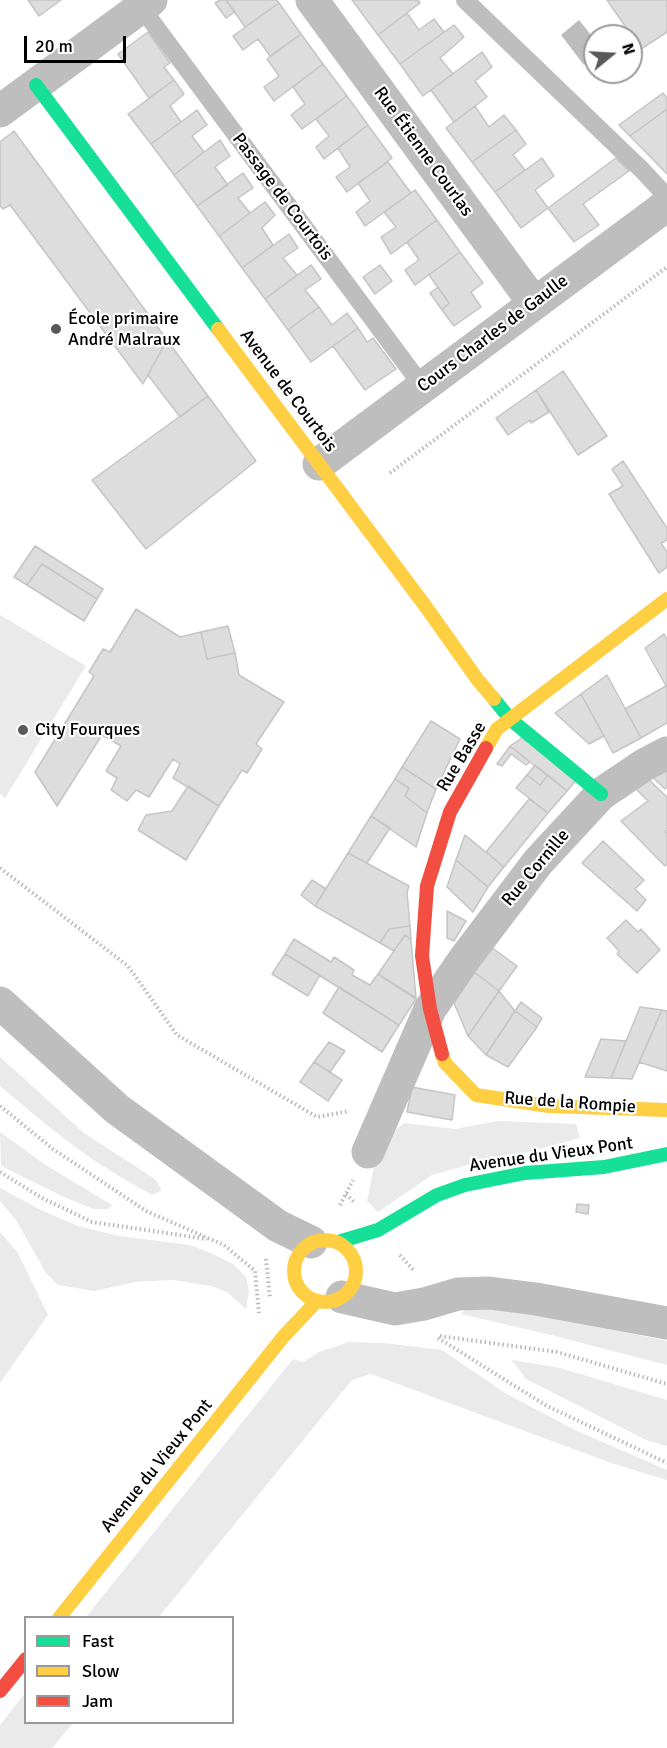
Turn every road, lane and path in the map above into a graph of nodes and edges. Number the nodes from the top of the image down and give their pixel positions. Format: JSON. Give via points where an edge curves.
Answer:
{"nodes":[{"id":1,"x":312,"y":0,"type":"edge"},
{"id":2,"x":465,"y":0,"type":"edge"},
{"id":3,"x":146,"y":4,"type":"edge"},
{"id":4,"x":36,"y":85,"type":"junction"},
{"id":5,"x":0,"y":111,"type":"edge"},
{"id":6,"x":667,"y":197,"type":"edge"},
{"id":7,"x":667,"y":205,"type":"edge"},
{"id":8,"x":667,"y":267,"type":"edge"},
{"id":9,"x":534,"y":303,"type":"junction"},
{"id":10,"x":423,"y":387,"type":"junction"},
{"id":11,"x":319,"y":464,"type":"junction"},
{"id":12,"x":390,"y":473,"type":"dead end"},
{"id":13,"x":667,"y":599,"type":"edge"},
{"id":14,"x":510,"y":719,"type":"junction"},
{"id":15,"x":667,"y":753,"type":"edge"},
{"id":16,"x":601,"y":794,"type":"junction"},
{"id":17,"x":0,"y":868,"type":"edge"},
{"id":18,"x":0,"y":1003,"type":"edge"},
{"id":19,"x":430,"y":1009,"type":"junction"},
{"id":20,"x":0,"y":1106,"type":"edge"},
{"id":21,"x":667,"y":1110,"type":"edge"},
{"id":22,"x":349,"y":1111,"type":"dead end"},
{"id":23,"x":53,"y":1149,"type":"dead end"},
{"id":24,"x":368,"y":1152,"type":"joint"},
{"id":25,"x":667,"y":1154,"type":"edge"},
{"id":26,"x":0,"y":1172,"type":"edge"},
{"id":27,"x":337,"y":1211,"type":"dead end"},
{"id":28,"x":378,"y":1230,"type":"junction"},
{"id":29,"x":212,"y":1240,"type":"dead end"},
{"id":30,"x":311,"y":1258,"type":"junction"},
{"id":31,"x":342,"y":1285,"type":"junction"},
{"id":32,"x":667,"y":1323,"type":"edge"},
{"id":33,"x":435,"y":1336,"type":"dead end"},
{"id":34,"x":283,"y":1337,"type":"junction"},
{"id":35,"x":557,"y":1352,"type":"dead end"},
{"id":36,"x":667,"y":1384,"type":"edge"},
{"id":37,"x":667,"y":1463,"type":"edge"},
{"id":38,"x":60,"y":1616,"type":"edge"},
{"id":39,"x":24,"y":1661,"type":"edge"},
{"id":40,"x":0,"y":1691,"type":"edge"}],
"edges":[{"from":1,"to":9,"type":"street","name":"Rue Étienne Courlas"},
{"from":2,"to":6,"type":"lane"},
{"from":3,"to":4,"type":"street"},
{"from":3,"to":10,"type":"lane","name":"Passage de Courtois"},
{"from":4,"to":5,"type":"street"},
{"from":4,"to":11,"type":"street","name":"Avenue de Courtois"},
{"from":7,"to":9,"type":"street","name":"Cours Charles de Gaulle"},
{"from":8,"to":12,"type":"path"},
{"from":9,"to":10,"type":"street","name":"Cours Charles de Gaulle"},
{"from":10,"to":11,"type":"street","name":"Cours Charles de Gaulle"},
{"from":11,"to":14,"type":"street","name":"Avenue de Courtois"},
{"from":13,"to":14,"type":"street","name":"Rue Basse"},
{"from":14,"to":16,"type":"street","name":"Avenue de Courtois"},
{"from":14,"to":19,"type":"street","name":"Rue Basse","via":[[497,729],[450,812],[427,886],[423,956]]},
{"from":15,"to":16,"type":"street","name":"Rue Cornille"},
{"from":16,"to":19,"type":"street","name":"Rue Cornille","via":[[538,862]]},
{"from":17,"to":22,"type":"path","via":[[128,966],[177,1035],[316,1117]]},
{"from":18,"to":30,"type":"street","via":[[117,1109],[278,1226]]},
{"from":19,"to":21,"type":"street","name":"Rue de la Rompie","via":[[445,1063],[476,1095],[549,1106]]},
{"from":19,"to":24,"type":"street"},
{"from":20,"to":23,"type":"path"},
{"from":24,"to":27,"type":"path"},
{"from":25,"to":28,"type":"street","name":"Avenue du Vieux Pont","via":[[604,1167],[525,1173],[465,1185],[436,1195]]},
{"from":26,"to":29,"type":"path","via":[[92,1222]]},
{"from":28,"to":30,"type":"street","name":"Avenue du Vieux Pont"},
{"from":28,"to":31,"type":"street","name":"Avenue du Vieux Pont"},
{"from":30,"to":31,"type":"street","via":[[348,1250]]},
{"from":30,"to":31,"type":"street","via":[[307,1297]]},
{"from":30,"to":34,"type":"street","name":"Avenue du Vieux Pont"},
{"from":31,"to":32,"type":"street","via":[[377,1306],[395,1309],[458,1294],[489,1293]]},
{"from":31,"to":34,"type":"street","name":"Avenue du Vieux Pont"},
{"from":33,"to":37,"type":"path","via":[[547,1406]]},
{"from":34,"to":38,"type":"street","name":"Avenue du Vieux Pont"},
{"from":35,"to":36,"type":"path"},
{"from":39,"to":40,"type":"street"}]}
